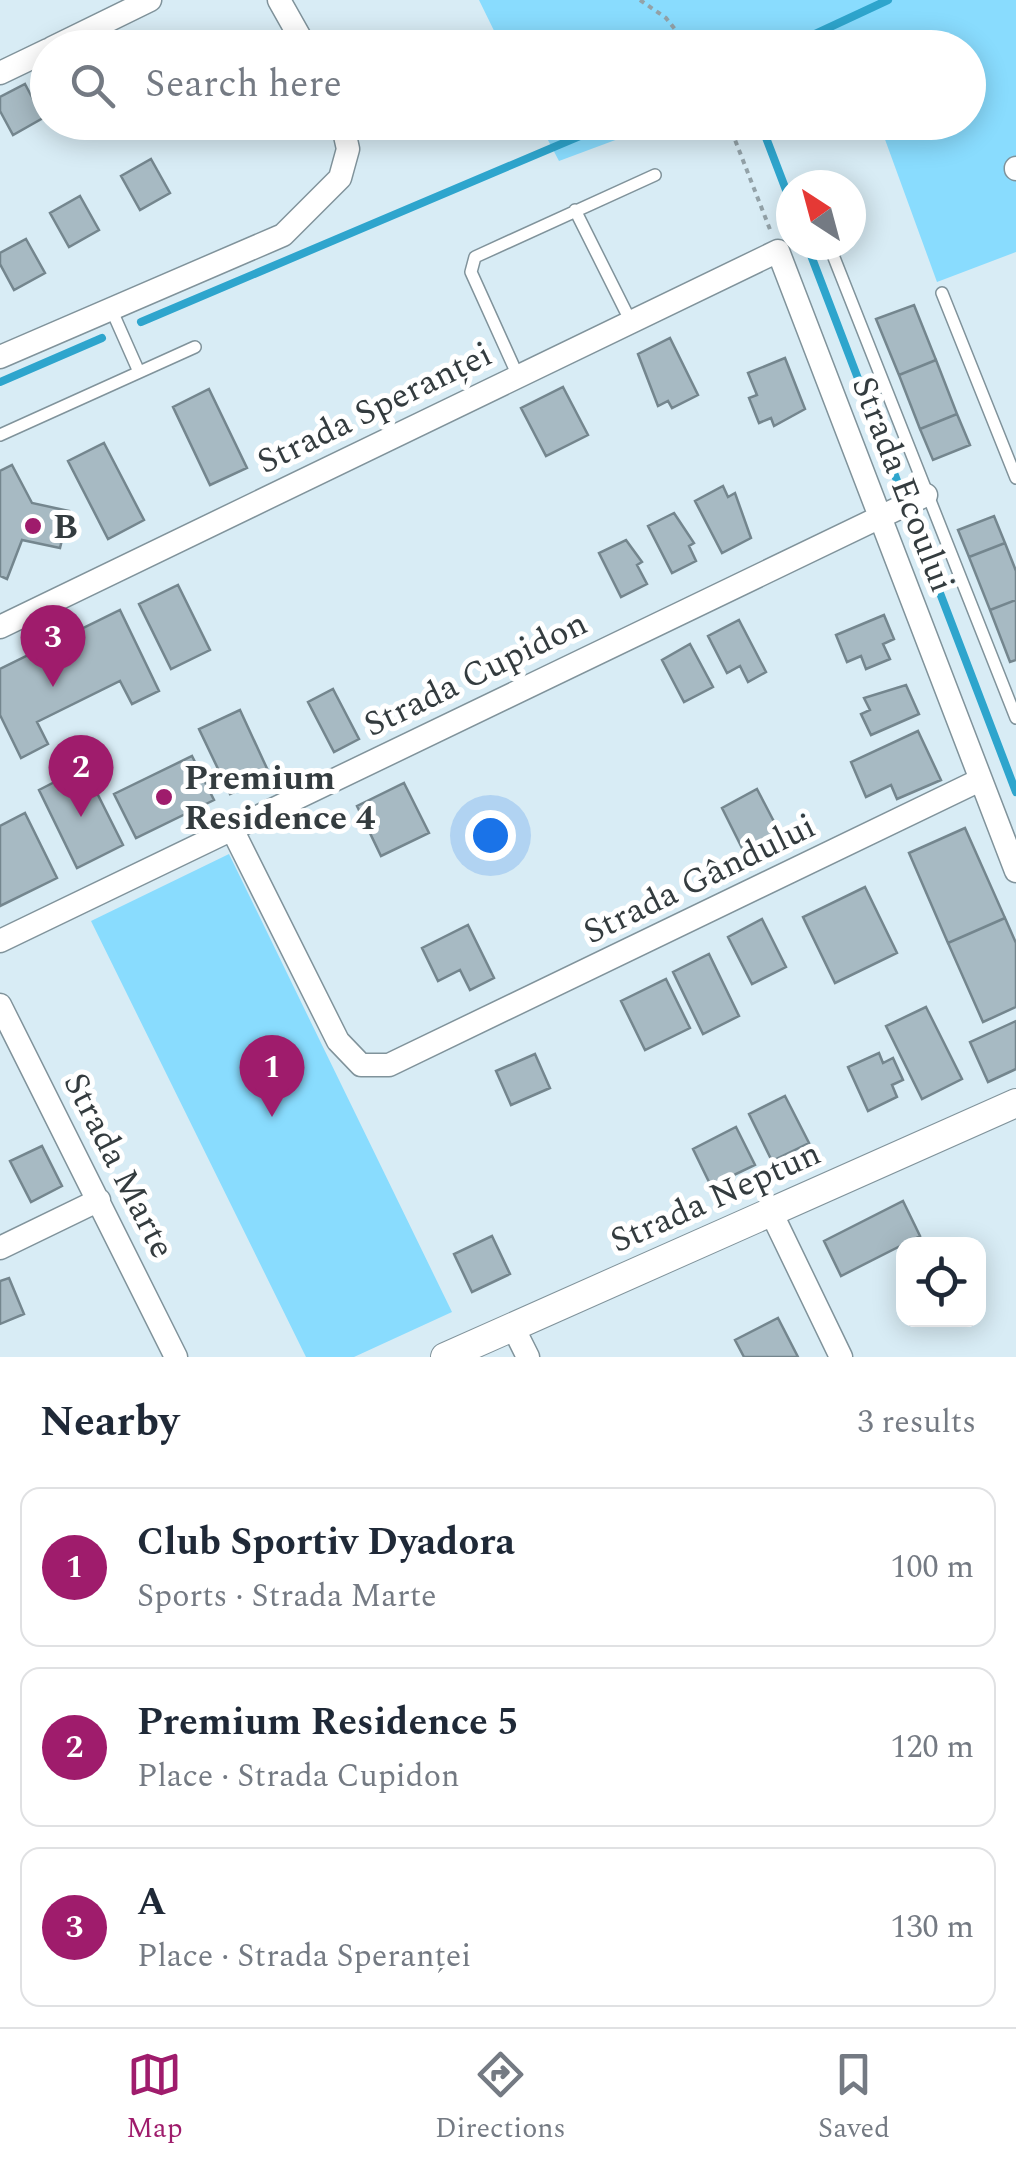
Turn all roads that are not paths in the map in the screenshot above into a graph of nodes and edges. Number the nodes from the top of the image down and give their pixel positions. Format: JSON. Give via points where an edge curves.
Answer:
{"nodes":[{"id":1,"x":150,"y":0,"type":"edge"},
{"id":2,"x":280,"y":0,"type":"edge"},
{"id":3,"x":89,"y":30,"type":"edge"},
{"id":4,"x":296,"y":30,"type":"edge"},
{"id":5,"x":30,"y":59,"type":"edge"},
{"id":6,"x":0,"y":73,"type":"edge"},
{"id":7,"x":346,"y":140,"type":"edge"},
{"id":8,"x":656,"y":176,"type":"dead end"},
{"id":9,"x":575,"y":210,"type":"junction"},
{"id":10,"x":776,"y":252,"type":"edge"},
{"id":11,"x":782,"y":260,"type":"edge"},
{"id":12,"x":835,"y":260,"type":"edge"},
{"id":13,"x":942,"y":293,"type":"dead end"},
{"id":14,"x":112,"y":311,"type":"junction"},
{"id":15,"x":631,"y":322,"type":"junction"},
{"id":16,"x":195,"y":347,"type":"dead end"},
{"id":17,"x":0,"y":358,"type":"edge"},
{"id":18,"x":140,"y":372,"type":"junction"},
{"id":19,"x":518,"y":376,"type":"junction"},
{"id":20,"x":0,"y":435,"type":"edge"},
{"id":21,"x":1016,"y":476,"type":"edge"},
{"id":22,"x":920,"y":498,"type":"junction"},
{"id":23,"x":884,"y":514,"type":"junction"},
{"id":24,"x":0,"y":627,"type":"edge"},
{"id":25,"x":1016,"y":718,"type":"edge"},
{"id":26,"x":980,"y":780,"type":"junction"},
{"id":27,"x":232,"y":829,"type":"junction"},
{"id":28,"x":1016,"y":871,"type":"edge"},
{"id":29,"x":0,"y":941,"type":"edge"},
{"id":30,"x":0,"y":1005,"type":"edge"},
{"id":31,"x":1016,"y":1103,"type":"edge"},
{"id":32,"x":99,"y":1200,"type":"junction"},
{"id":33,"x":771,"y":1212,"type":"junction"},
{"id":34,"x":0,"y":1248,"type":"edge"},
{"id":35,"x":513,"y":1327,"type":"junction"},
{"id":36,"x":176,"y":1357,"type":"edge"},
{"id":37,"x":445,"y":1357,"type":"edge"},
{"id":38,"x":528,"y":1357,"type":"edge"},
{"id":39,"x":841,"y":1357,"type":"edge"}],
"edges":[{"from":1,"to":3,"type":"street"},
{"from":2,"to":4,"type":"street"},
{"from":5,"to":6,"type":"street"},
{"from":7,"to":14,"type":"street","via":[[340,178],[283,235]]},
{"from":8,"to":9,"type":"lane"},
{"from":9,"to":15,"type":"lane"},
{"from":9,"to":19,"type":"lane","via":[[475,257],[471,272]]},
{"from":10,"to":15,"type":"street","name":"Strada Speranței"},
{"from":11,"to":23,"type":"street","name":"Strada Ecoului"},
{"from":12,"to":22,"type":"lane"},
{"from":13,"to":21,"type":"lane"},
{"from":14,"to":17,"type":"street"},
{"from":14,"to":18,"type":"lane"},
{"from":15,"to":19,"type":"street","name":"Strada Speranței"},
{"from":16,"to":18,"type":"lane"},
{"from":18,"to":20,"type":"lane"},
{"from":19,"to":24,"type":"street","name":"Strada Speranței"},
{"from":22,"to":23,"type":"street","name":"Strada Cupidon"},
{"from":22,"to":25,"type":"lane"},
{"from":23,"to":26,"type":"street","name":"Strada Ecoului"},
{"from":23,"to":27,"type":"street","name":"Strada Cupidon"},
{"from":26,"to":27,"type":"street","name":"Strada Gândului","via":[[390,1065],[362,1065],[338,1041]]},
{"from":26,"to":28,"type":"street","name":"Strada Ecoului"},
{"from":27,"to":29,"type":"street","name":"Strada Cupidon"},
{"from":30,"to":32,"type":"street","name":"Strada Marte"},
{"from":31,"to":33,"type":"street","name":"Strada Neptun"},
{"from":32,"to":34,"type":"street"},
{"from":32,"to":36,"type":"street","name":"Strada Marte"},
{"from":33,"to":35,"type":"street","name":"Strada Neptun"},
{"from":33,"to":39,"type":"street"},
{"from":35,"to":37,"type":"street","name":"Strada Neptun"},
{"from":35,"to":38,"type":"street"}]}
